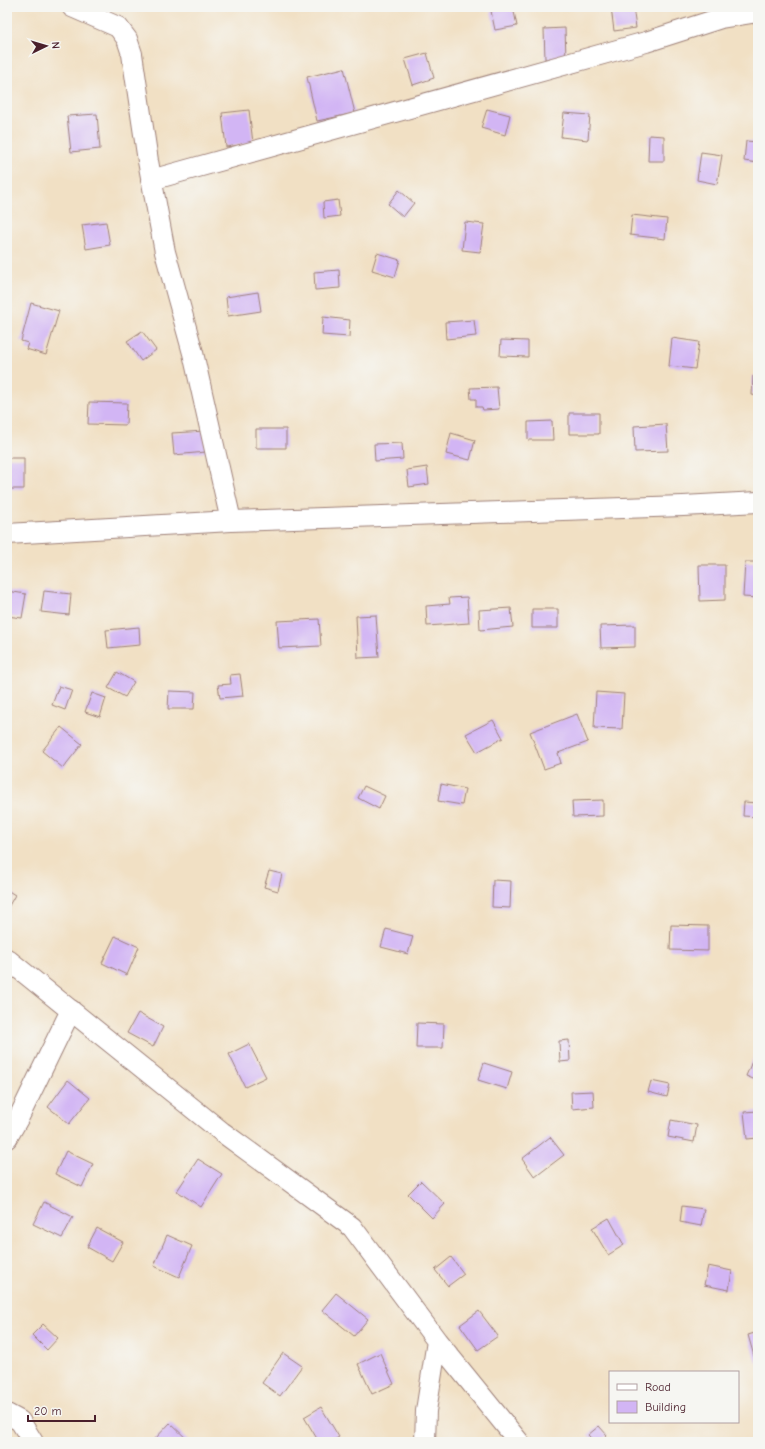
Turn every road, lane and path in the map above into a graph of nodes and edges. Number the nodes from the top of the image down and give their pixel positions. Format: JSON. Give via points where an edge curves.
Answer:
{"nodes":[{"id":1,"x":72,"y":7,"type":"edge"},
{"id":2,"x":758,"y":12,"type":"edge"},
{"id":3,"x":151,"y":180,"type":"junction"},
{"id":4,"x":758,"y":502,"type":"edge"},
{"id":5,"x":231,"y":521,"type":"junction"},
{"id":6,"x":7,"y":534,"type":"edge"},
{"id":7,"x":7,"y":960,"type":"edge"},
{"id":8,"x":71,"y":1010,"type":"junction"},
{"id":9,"x":7,"y":1138,"type":"edge"},
{"id":10,"x":437,"y":1341,"type":"junction"},
{"id":11,"x":7,"y":1414,"type":"edge"},
{"id":12,"x":33,"y":1442,"type":"edge"},
{"id":13,"x":425,"y":1442,"type":"edge"},
{"id":14,"x":519,"y":1442,"type":"edge"}],
"edges":[{"from":1,"to":3,"type":"street","via":[[118,27],[127,39],[132,54]]},
{"from":2,"to":3,"type":"street","via":[[721,18],[631,46]]},
{"from":3,"to":5,"type":"street","via":[[165,252],[192,353]]},
{"from":4,"to":5,"type":"street"},
{"from":5,"to":6,"type":"street"},
{"from":7,"to":8,"type":"street"},
{"from":8,"to":9,"type":"street"},
{"from":8,"to":10,"type":"street","via":[[222,1132],[352,1227]]},
{"from":10,"to":13,"type":"street","via":[[426,1411]]},
{"from":10,"to":14,"type":"street"},
{"from":11,"to":12,"type":"street","via":[[20,1421]]}]}
